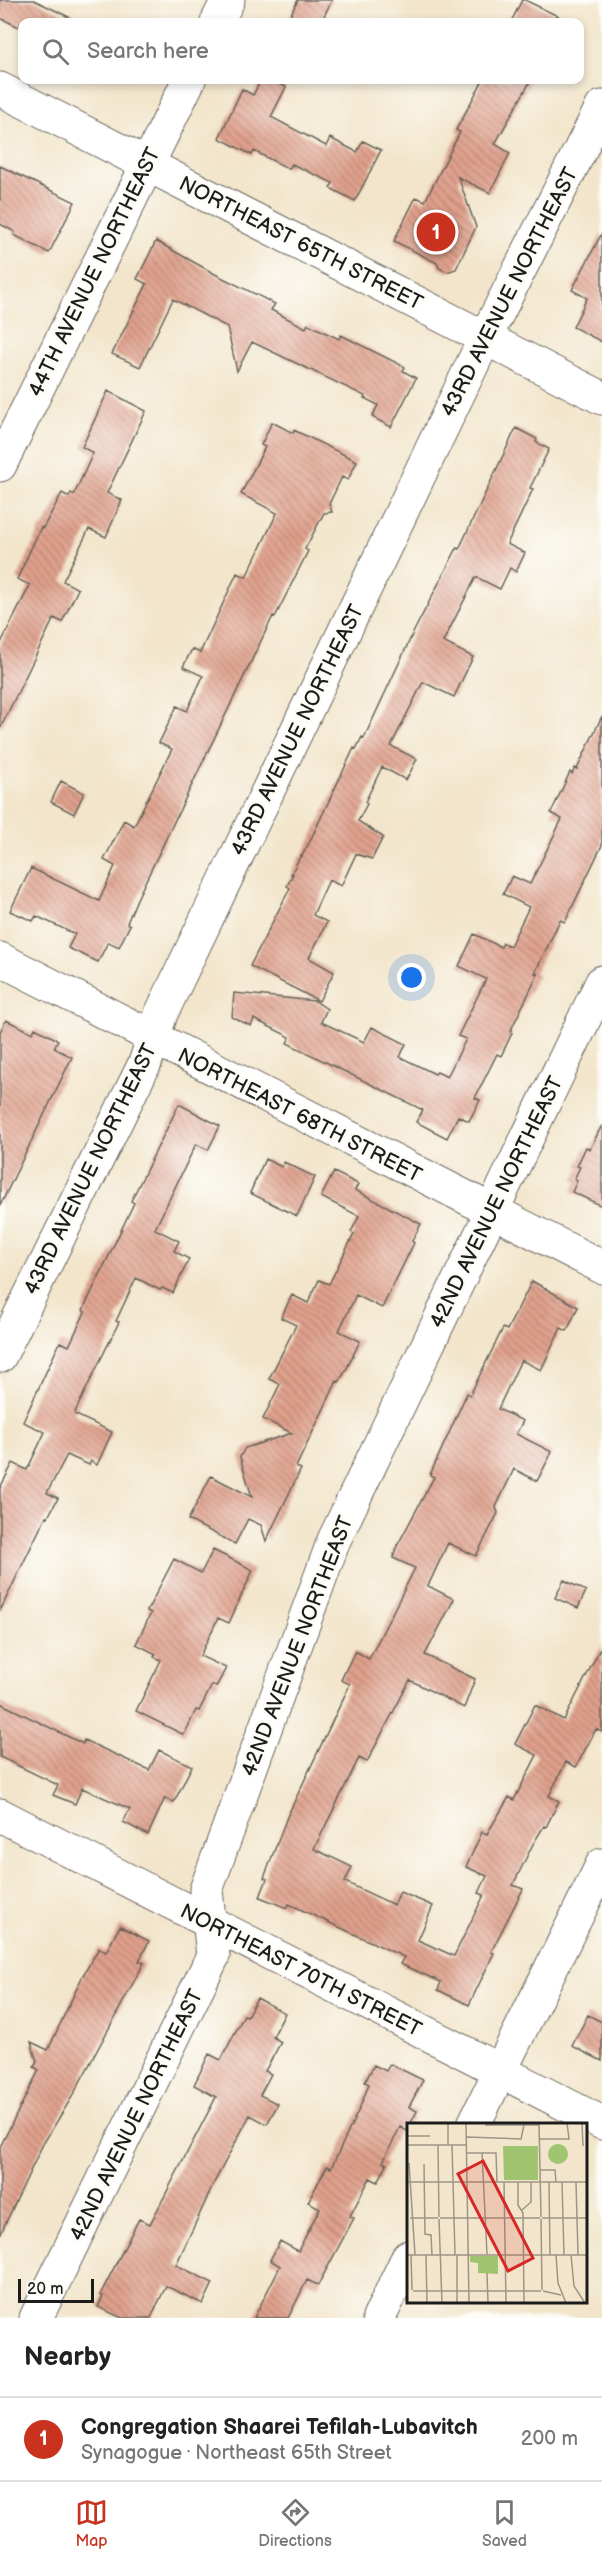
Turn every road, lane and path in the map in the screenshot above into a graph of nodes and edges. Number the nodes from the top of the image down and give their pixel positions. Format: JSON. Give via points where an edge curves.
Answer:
{"nodes":[{"id":1,"x":228,"y":0,"type":"edge"},
{"id":2,"x":219,"y":18,"type":"edge"},
{"id":3,"x":187,"y":84,"type":"edge"},
{"id":4,"x":0,"y":89,"type":"edge"},
{"id":5,"x":602,"y":107,"type":"edge"},
{"id":6,"x":147,"y":164,"type":"junction"},
{"id":7,"x":484,"y":338,"type":"junction"},
{"id":8,"x":602,"y":398,"type":"edge"},
{"id":9,"x":0,"y":465,"type":"edge"},
{"id":10,"x":0,"y":960,"type":"edge"},
{"id":11,"x":602,"y":982,"type":"edge"},
{"id":12,"x":153,"y":1039,"type":"junction"},
{"id":13,"x":491,"y":1212,"type":"junction"},
{"id":14,"x":602,"y":1267,"type":"edge"},
{"id":15,"x":0,"y":1356,"type":"edge"},
{"id":16,"x":0,"y":1815,"type":"edge"},
{"id":17,"x":602,"y":1865,"type":"edge"},
{"id":18,"x":208,"y":1923,"type":"junction"},
{"id":19,"x":500,"y":2071,"type":"junction"},
{"id":20,"x":474,"y":2123,"type":"edge"},
{"id":21,"x":602,"y":2123,"type":"edge"},
{"id":22,"x":407,"y":2259,"type":"edge"},
{"id":23,"x":36,"y":2318,"type":"edge"},
{"id":24,"x":379,"y":2318,"type":"edge"}],
"edges":[{"from":1,"to":2,"type":"street"},
{"from":3,"to":6,"type":"street","name":"44TH AVENUE NORTHEAST"},
{"from":4,"to":6,"type":"street","name":"NORTHEAST 65TH STREET"},
{"from":5,"to":7,"type":"street","name":"43RD AVENUE NORTHEAST"},
{"from":6,"to":7,"type":"street","name":"NORTHEAST 65TH STREET"},
{"from":6,"to":9,"type":"street","name":"44TH AVENUE NORTHEAST"},
{"from":7,"to":8,"type":"street","name":"NORTHEAST 65TH STREET"},
{"from":7,"to":12,"type":"street","name":"43RD AVENUE NORTHEAST","via":[[161,1014]]},
{"from":10,"to":12,"type":"street","name":"NORTHEAST 68TH STREET"},
{"from":11,"to":13,"type":"street","name":"42ND AVENUE NORTHEAST"},
{"from":12,"to":13,"type":"street","name":"NORTHEAST 68TH STREET"},
{"from":12,"to":15,"type":"street","name":"43RD AVENUE NORTHEAST","via":[[145,1063]]},
{"from":13,"to":14,"type":"street","name":"NORTHEAST 68TH STREET"},
{"from":13,"to":18,"type":"street","name":"42ND AVENUE NORTHEAST","via":[[334,1540],[206,1890]]},
{"from":16,"to":18,"type":"street","name":"NORTHEAST 70TH STREET"},
{"from":17,"to":19,"type":"street"},
{"from":18,"to":19,"type":"street","name":"NORTHEAST 70TH STREET"},
{"from":18,"to":23,"type":"street","name":"42ND AVENUE NORTHEAST","via":[[213,1956]]},
{"from":19,"to":20,"type":"street"},
{"from":19,"to":21,"type":"street","name":"NORTHEAST 70TH STREET"},
{"from":22,"to":24,"type":"street"}]}
